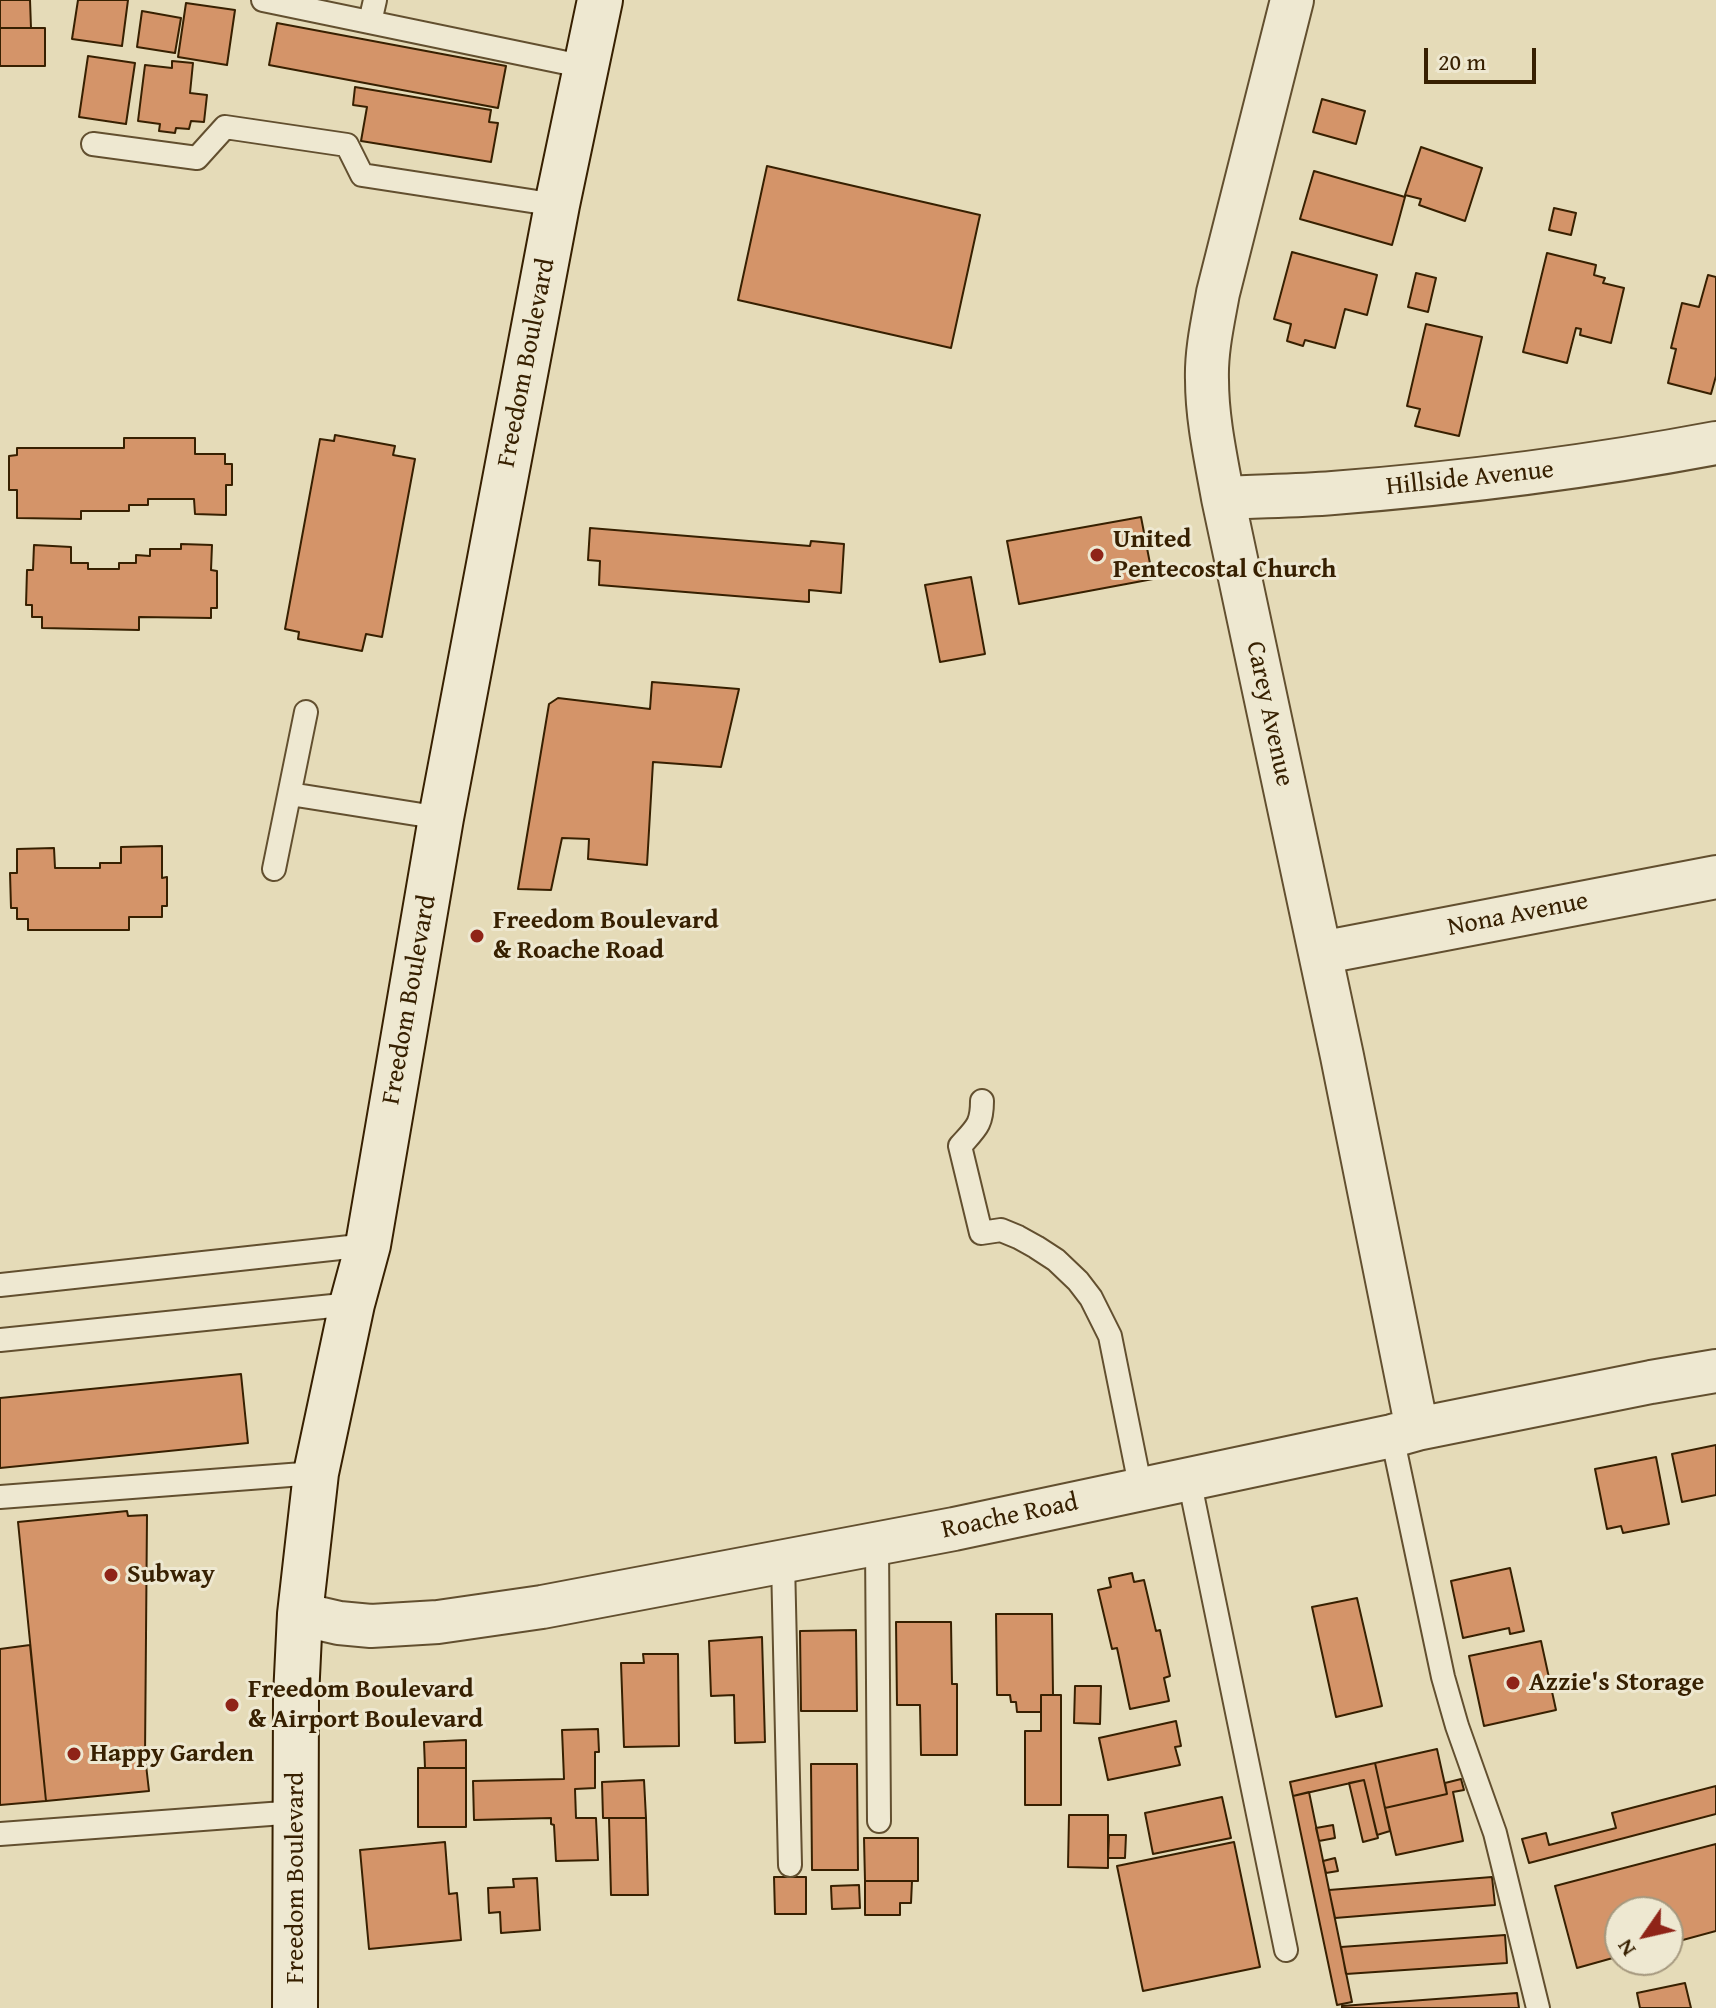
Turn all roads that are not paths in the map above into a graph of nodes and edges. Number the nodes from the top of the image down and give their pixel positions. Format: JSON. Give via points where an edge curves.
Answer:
{"nodes":[{"id":1,"x":263,"y":0,"type":"edge"},
{"id":2,"x":375,"y":0,"type":"edge"},
{"id":3,"x":600,"y":0,"type":"edge"},
{"id":4,"x":1292,"y":0,"type":"edge"},
{"id":5,"x":370,"y":22,"type":"junction"},
{"id":6,"x":586,"y":67,"type":"junction"},
{"id":7,"x":93,"y":144,"type":"dead end"},
{"id":8,"x":557,"y":205,"type":"junction"},
{"id":9,"x":1716,"y":443,"type":"edge"},
{"id":10,"x":1223,"y":498,"type":"junction"},
{"id":11,"x":306,"y":712,"type":"dead end"},
{"id":12,"x":290,"y":794,"type":"junction"},
{"id":13,"x":441,"y":818,"type":"junction"},
{"id":14,"x":274,"y":869,"type":"dead end"},
{"id":15,"x":1716,"y":877,"type":"edge"},
{"id":16,"x":1320,"y":953,"type":"junction"},
{"id":17,"x":982,"y":1101,"type":"dead end"},
{"id":18,"x":368,"y":1245,"type":"junction"},
{"id":19,"x":0,"y":1285,"type":"edge"},
{"id":20,"x":352,"y":1304,"type":"junction"},
{"id":21,"x":0,"y":1340,"type":"edge"},
{"id":22,"x":1716,"y":1371,"type":"edge"},
{"id":23,"x":1404,"y":1433,"type":"junction"},
{"id":24,"x":316,"y":1473,"type":"junction"},
{"id":25,"x":1189,"y":1479,"type":"junction"},
{"id":26,"x":1141,"y":1490,"type":"junction"},
{"id":27,"x":0,"y":1497,"type":"edge"},
{"id":28,"x":877,"y":1544,"type":"junction"},
{"id":29,"x":783,"y":1562,"type":"junction"},
{"id":30,"x":300,"y":1614,"type":"junction"},
{"id":31,"x":297,"y":1812,"type":"junction"},
{"id":32,"x":879,"y":1821,"type":"dead end"},
{"id":33,"x":0,"y":1834,"type":"edge"},
{"id":34,"x":790,"y":1865,"type":"dead end"},
{"id":35,"x":1286,"y":1950,"type":"dead end"},
{"id":36,"x":295,"y":2008,"type":"edge"},
{"id":37,"x":1538,"y":2008,"type":"edge"}],
"edges":[{"from":1,"to":5,"type":"lane"},
{"from":2,"to":5,"type":"lane"},
{"from":3,"to":6,"type":"main road","name":"Freedom Boulevard"},
{"from":4,"to":10,"type":"street","name":"Carey Avenue","via":[[1211,336],[1207,379]]},
{"from":5,"to":6,"type":"lane"},
{"from":6,"to":8,"type":"main road","name":"Freedom Boulevard"},
{"from":7,"to":8,"type":"lane","via":[[197,158],[225,127],[347,145],[362,175]]},
{"from":8,"to":13,"type":"main road","name":"Freedom Boulevard"},
{"from":9,"to":10,"type":"street","name":"Hillside Avenue","via":[[1482,478]]},
{"from":10,"to":16,"type":"street","name":"Carey Avenue"},
{"from":11,"to":12,"type":"lane"},
{"from":12,"to":13,"type":"lane"},
{"from":12,"to":14,"type":"lane"},
{"from":13,"to":18,"type":"main road","name":"Freedom Boulevard"},
{"from":15,"to":16,"type":"street","name":"Nona Avenue"},
{"from":16,"to":23,"type":"street","name":"Carey Avenue"},
{"from":17,"to":26,"type":"lane","via":[[982,1118],[960,1146],[981,1233],[1001,1230],[1036,1247],[1056,1260],[1091,1298],[1110,1336]]},
{"from":18,"to":19,"type":"lane"},
{"from":18,"to":20,"type":"main road","name":"Freedom Boulevard"},
{"from":20,"to":21,"type":"lane"},
{"from":20,"to":24,"type":"main road","name":"Freedom Boulevard"},
{"from":22,"to":23,"type":"street","name":"Roache Road"},
{"from":23,"to":25,"type":"street","name":"Roache Road"},
{"from":23,"to":37,"type":"lane","via":[[1443,1677],[1495,1833]]},
{"from":24,"to":27,"type":"lane"},
{"from":24,"to":30,"type":"main road","name":"Freedom Boulevard"},
{"from":25,"to":26,"type":"street","name":"Roache Road"},
{"from":25,"to":35,"type":"lane"},
{"from":26,"to":28,"type":"street","name":"Roache Road"},
{"from":28,"to":29,"type":"street","name":"Roache Road"},
{"from":28,"to":32,"type":"lane"},
{"from":29,"to":30,"type":"street","name":"Roache Road","via":[[438,1622],[371,1626]]},
{"from":29,"to":34,"type":"lane"},
{"from":30,"to":31,"type":"main road","name":"Freedom Boulevard"},
{"from":31,"to":33,"type":"lane"},
{"from":31,"to":36,"type":"main road","name":"Freedom Boulevard"}]}
